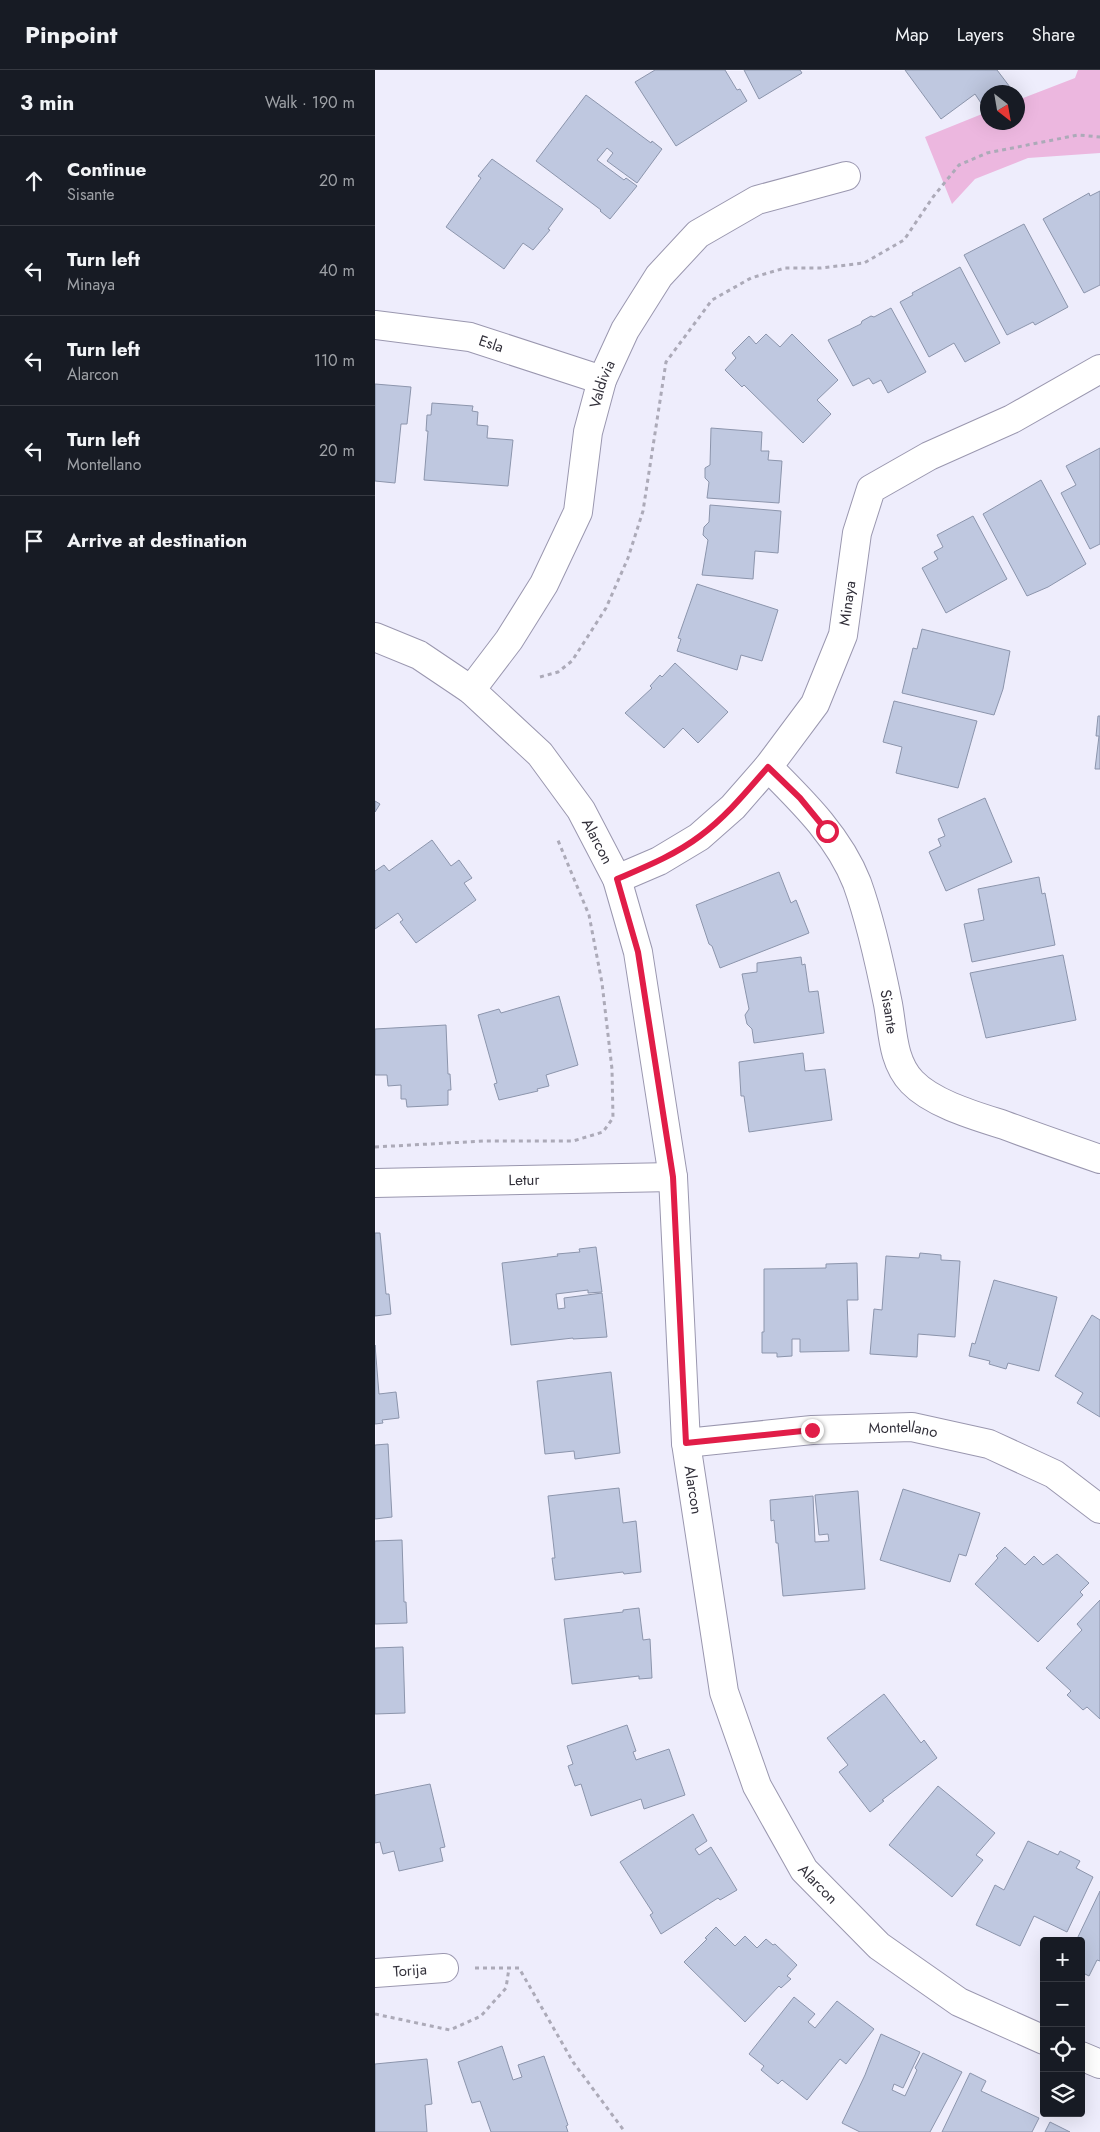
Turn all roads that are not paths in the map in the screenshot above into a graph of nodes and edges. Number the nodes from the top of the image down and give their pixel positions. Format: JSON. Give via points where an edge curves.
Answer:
{"nodes":[{"id":1,"x":846,"y":176,"type":"dead end"},
{"id":2,"x":375,"y":325,"type":"edge"},
{"id":3,"x":1100,"y":369,"type":"edge"},
{"id":4,"x":602,"y":380,"type":"junction"},
{"id":5,"x":375,"y":637,"type":"edge"},
{"id":6,"x":471,"y":690,"type":"junction"},
{"id":7,"x":768,"y":767,"type":"junction"},
{"id":8,"x":617,"y":879,"type":"junction"},
{"id":9,"x":1100,"y":1159,"type":"edge"},
{"id":10,"x":673,"y":1177,"type":"junction"},
{"id":11,"x":375,"y":1183,"type":"edge"},
{"id":12,"x":686,"y":1443,"type":"junction"},
{"id":13,"x":1100,"y":1510,"type":"edge"},
{"id":14,"x":444,"y":1968,"type":"road end"},
{"id":15,"x":375,"y":1973,"type":"edge"},
{"id":16,"x":1040,"y":2038,"type":"edge"},
{"id":17,"x":1085,"y":2058,"type":"edge"},
{"id":18,"x":1100,"y":2064,"type":"edge"}],
"edges":[{"from":1,"to":4,"type":"street","name":"Valdivia","via":[[757,200],[698,234],[659,276],[625,330]]},
{"from":2,"to":4,"type":"street","name":"Esla","via":[[470,337]]},
{"from":3,"to":7,"type":"street","name":"Minaya","via":[[1013,420],[929,456],[871,489],[857,533],[843,635],[815,704]]},
{"from":4,"to":6,"type":"street","name":"Valdivia","via":[[588,432],[578,512],[544,584],[509,640]]},
{"from":5,"to":6,"type":"street","name":"Alarcon","via":[[419,655]]},
{"from":6,"to":8,"type":"street","name":"Alarcon","via":[[540,754],[581,810]]},
{"from":7,"to":8,"type":"street","name":"Minaya","via":[[699,837]]},
{"from":7,"to":9,"type":"street","name":"Sisante","via":[[800,798],[846,857],[875,948],[894,1047],[912,1082],[964,1112]]},
{"from":8,"to":10,"type":"street","name":"Alarcon","via":[[638,952]]},
{"from":10,"to":11,"type":"street","name":"Letur"},
{"from":10,"to":12,"type":"street","name":"Alarcon"},
{"from":12,"to":13,"type":"street","name":"Montellano","via":[[812,1430],[912,1427],[989,1444],[1054,1474]]},
{"from":12,"to":16,"type":"street","name":"Alarcon","via":[[724,1692],[757,1786],[805,1870],[887,1952],[959,2002]]},
{"from":14,"to":15,"type":"street","name":"Torija"},
{"from":17,"to":18,"type":"street"}]}
